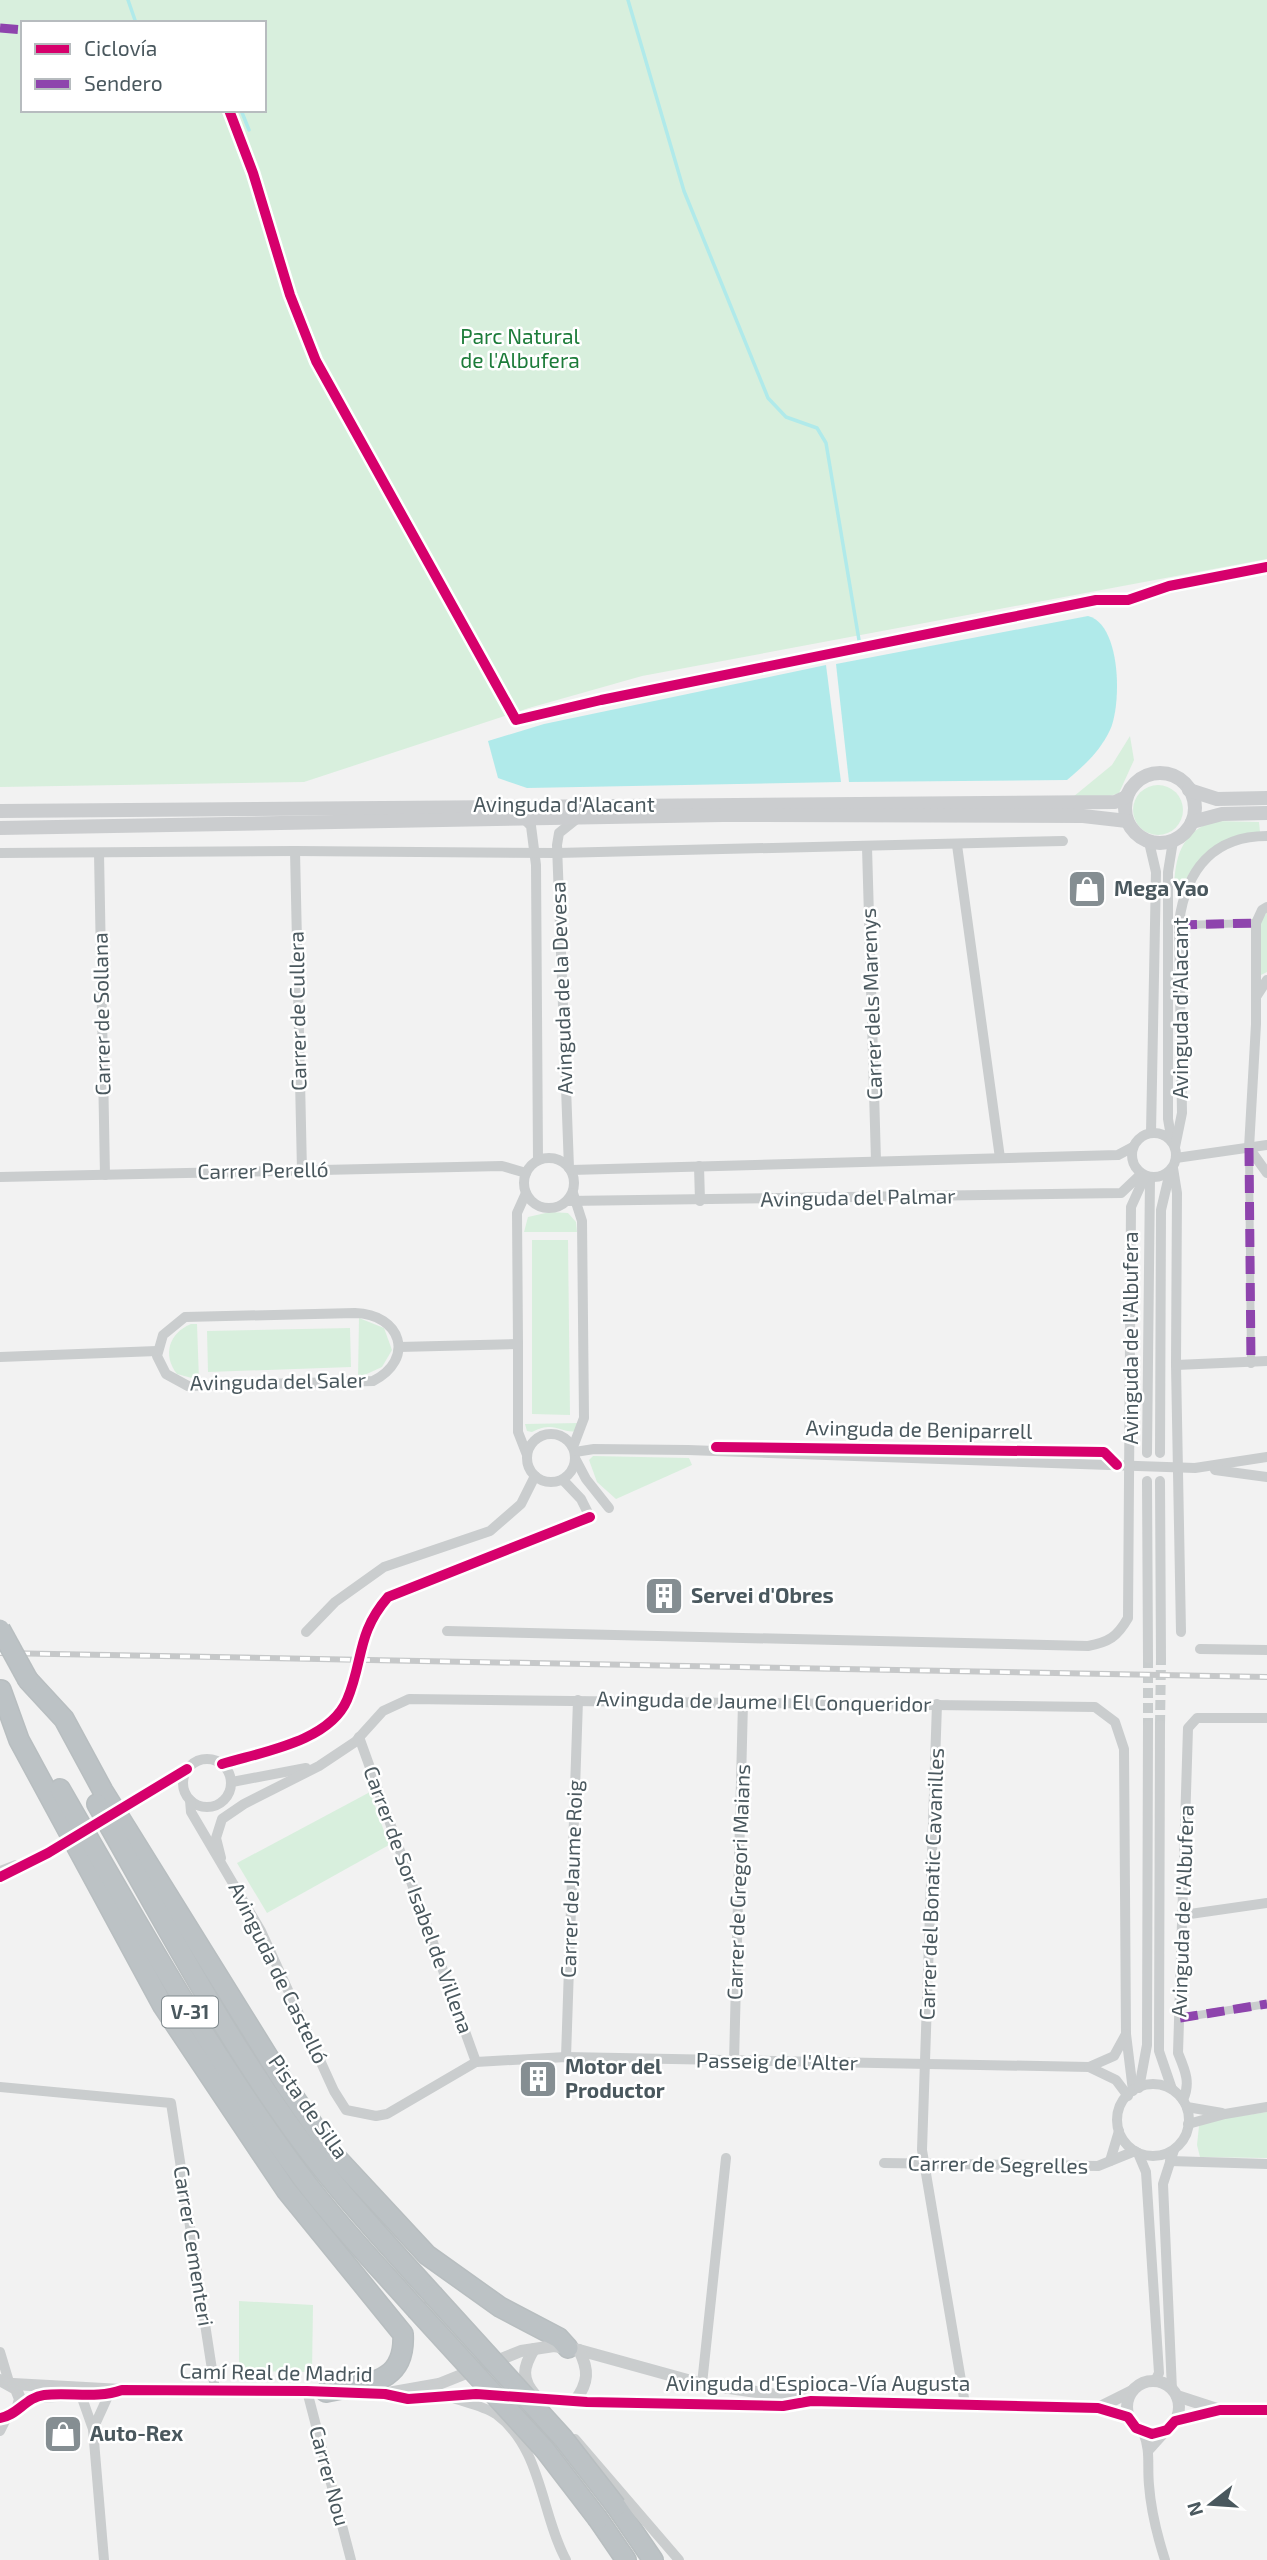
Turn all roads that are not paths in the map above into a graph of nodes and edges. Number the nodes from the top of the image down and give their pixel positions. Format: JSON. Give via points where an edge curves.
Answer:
{"nodes":[{"id":1,"x":1189,"y":790,"type":"junction"},
{"id":2,"x":1126,"y":797,"type":"junction"},
{"id":3,"x":1267,"y":798,"type":"edge"},
{"id":4,"x":0,"y":811,"type":"edge"},
{"id":5,"x":1267,"y":813,"type":"edge"},
{"id":6,"x":579,"y":817,"type":"junction"},
{"id":7,"x":523,"y":818,"type":"junction"},
{"id":8,"x":1127,"y":821,"type":"junction"},
{"id":9,"x":1192,"y":822,"type":"junction"},
{"id":10,"x":0,"y":828,"type":"edge"},
{"id":11,"x":1267,"y":836,"type":"edge"},
{"id":12,"x":1063,"y":841,"type":"dead end"},
{"id":13,"x":1173,"y":841,"type":"junction"},
{"id":14,"x":1149,"y":842,"type":"junction"},
{"id":15,"x":957,"y":845,"type":"junction"},
{"id":16,"x":867,"y":847,"type":"junction"},
{"id":17,"x":295,"y":851,"type":"junction"},
{"id":18,"x":535,"y":852,"type":"junction"},
{"id":19,"x":0,"y":853,"type":"edge"},
{"id":20,"x":99,"y":853,"type":"junction"},
{"id":21,"x":557,"y":853,"type":"junction"},
{"id":22,"x":1267,"y":907,"type":"edge"},
{"id":23,"x":1256,"y":923,"type":"junction"},
{"id":24,"x":1179,"y":925,"type":"junction"},
{"id":25,"x":1267,"y":980,"type":"edge"},
{"id":26,"x":1256,"y":997,"type":"junction"},
{"id":27,"x":1151,"y":1133,"type":"junction"},
{"id":28,"x":1267,"y":1145,"type":"edge"},
{"id":29,"x":1133,"y":1147,"type":"junction"},
{"id":30,"x":1249,"y":1149,"type":"junction"},
{"id":31,"x":1173,"y":1157,"type":"junction"},
{"id":32,"x":1000,"y":1158,"type":"junction"},
{"id":33,"x":538,"y":1160,"type":"junction"},
{"id":34,"x":876,"y":1161,"type":"junction"},
{"id":35,"x":699,"y":1166,"type":"junction"},
{"id":36,"x":570,"y":1169,"type":"junction"},
{"id":37,"x":302,"y":1171,"type":"junction"},
{"id":38,"x":526,"y":1173,"type":"junction"},
{"id":39,"x":1267,"y":1173,"type":"edge"},
{"id":40,"x":105,"y":1175,"type":"junction"},
{"id":41,"x":1145,"y":1176,"type":"junction"},
{"id":42,"x":0,"y":1177,"type":"edge"},
{"id":43,"x":526,"y":1193,"type":"junction"},
{"id":44,"x":572,"y":1199,"type":"junction"},
{"id":45,"x":700,"y":1201,"type":"junction"},
{"id":46,"x":517,"y":1344,"type":"junction"},
{"id":47,"x":399,"y":1347,"type":"junction"},
{"id":48,"x":157,"y":1352,"type":"junction"},
{"id":49,"x":0,"y":1357,"type":"edge"},
{"id":50,"x":1267,"y":1361,"type":"edge"},
{"id":51,"x":1251,"y":1364,"type":"junction"},
{"id":52,"x":1176,"y":1365,"type":"junction"},
{"id":53,"x":575,"y":1453,"type":"junction"},
{"id":54,"x":1147,"y":1453,"type":"dead end"},
{"id":55,"x":1160,"y":1453,"type":"dead end"},
{"id":56,"x":527,"y":1455,"type":"junction"},
{"id":57,"x":1267,"y":1457,"type":"edge"},
{"id":58,"x":1130,"y":1465,"type":"junction"},
{"id":59,"x":1178,"y":1466,"type":"junction"},
{"id":60,"x":1195,"y":1468,"type":"junction"},
{"id":61,"x":534,"y":1476,"type":"junction"},
{"id":62,"x":1267,"y":1477,"type":"edge"},
{"id":63,"x":563,"y":1479,"type":"junction"},
{"id":64,"x":1147,"y":1481,"type":"dead end"},
{"id":65,"x":1160,"y":1481,"type":"dead end"},
{"id":66,"x":609,"y":1508,"type":"dead end"},
{"id":67,"x":590,"y":1517,"type":"dead end"},
{"id":68,"x":0,"y":1629,"type":"edge"},
{"id":69,"x":447,"y":1631,"type":"dead end"},
{"id":70,"x":306,"y":1632,"type":"dead end"},
{"id":71,"x":1181,"y":1632,"type":"dead end"},
{"id":72,"x":1200,"y":1649,"type":"dead end"},
{"id":73,"x":1267,"y":1650,"type":"edge"},
{"id":74,"x":1148,"y":1658,"type":"tunnel mouth"},
{"id":75,"x":1161,"y":1659,"type":"tunnel mouth"},
{"id":76,"x":28,"y":1680,"type":"junction"},
{"id":77,"x":1,"y":1689,"type":"edge"},
{"id":78,"x":578,"y":1700,"type":"junction"},
{"id":79,"x":743,"y":1702,"type":"junction"},
{"id":80,"x":937,"y":1704,"type":"junction"},
{"id":81,"x":1267,"y":1718,"type":"edge"},
{"id":82,"x":1148,"y":1725,"type":"tunnel mouth"},
{"id":83,"x":1160,"y":1725,"type":"tunnel mouth"},
{"id":84,"x":359,"y":1737,"type":"junction"},
{"id":85,"x":319,"y":1766,"type":"junction"},
{"id":86,"x":232,"y":1782,"type":"junction"},
{"id":87,"x":227,"y":1798,"type":"junction"},
{"id":88,"x":190,"y":1800,"type":"junction"},
{"id":89,"x":244,"y":1804,"type":"junction"},
{"id":90,"x":220,"y":1858,"type":"junction"},
{"id":91,"x":16,"y":1866,"type":"dead end"},
{"id":92,"x":0,"y":1871,"type":"edge"},
{"id":93,"x":1267,"y":1903,"type":"edge"},
{"id":94,"x":1183,"y":1915,"type":"junction"},
{"id":95,"x":1267,"y":2004,"type":"edge"},
{"id":96,"x":1180,"y":2018,"type":"junction"},
{"id":97,"x":1126,"y":2034,"type":"junction"},
{"id":98,"x":566,"y":2057,"type":"junction"},
{"id":99,"x":476,"y":2062,"type":"junction"},
{"id":100,"x":734,"y":2062,"type":"junction"},
{"id":101,"x":927,"y":2064,"type":"junction"},
{"id":102,"x":1089,"y":2067,"type":"junction"},
{"id":103,"x":0,"y":2087,"type":"edge"},
{"id":104,"x":1172,"y":2089,"type":"junction"},
{"id":105,"x":1133,"y":2091,"type":"junction"},
{"id":106,"x":1185,"y":2103,"type":"junction"},
{"id":107,"x":1267,"y":2107,"type":"edge"},
{"id":108,"x":346,"y":2110,"type":"joint"},
{"id":109,"x":1225,"y":2113,"type":"junction"},
{"id":110,"x":1188,"y":2124,"type":"junction"},
{"id":111,"x":1119,"y":2131,"type":"junction"},
{"id":112,"x":1137,"y":2152,"type":"junction"},
{"id":113,"x":1172,"y":2156,"type":"junction"},
{"id":114,"x":726,"y":2158,"type":"dead end"},
{"id":115,"x":1110,"y":2161,"type":"junction"},
{"id":116,"x":884,"y":2163,"type":"dead end"},
{"id":117,"x":924,"y":2164,"type":"junction"},
{"id":118,"x":1267,"y":2164,"type":"edge"},
{"id":119,"x":534,"y":2349,"type":"junction"},
{"id":120,"x":574,"y":2349,"type":"junction"},
{"id":121,"x":0,"y":2352,"type":"edge"},
{"id":122,"x":1155,"y":2381,"type":"junction"},
{"id":123,"x":7,"y":2382,"type":"edge"},
{"id":124,"x":702,"y":2384,"type":"junction"},
{"id":125,"x":122,"y":2389,"type":"junction"},
{"id":126,"x":215,"y":2389,"type":"junction"},
{"id":127,"x":1132,"y":2391,"type":"junction"},
{"id":128,"x":317,"y":2392,"type":"junction"},
{"id":129,"x":1175,"y":2393,"type":"junction"},
{"id":130,"x":109,"y":2394,"type":"junction"},
{"id":131,"x":81,"y":2395,"type":"junction"},
{"id":132,"x":385,"y":2395,"type":"junction"},
{"id":133,"x":447,"y":2396,"type":"junction"},
{"id":134,"x":538,"y":2399,"type":"junction"},
{"id":135,"x":575,"y":2401,"type":"junction"},
{"id":136,"x":811,"y":2401,"type":"junction"},
{"id":137,"x":965,"y":2404,"type":"junction"},
{"id":138,"x":1098,"y":2408,"type":"junction"},
{"id":139,"x":1220,"y":2410,"type":"junction"},
{"id":140,"x":1267,"y":2410,"type":"edge"},
{"id":141,"x":8,"y":2415,"type":"edge"},
{"id":142,"x":1128,"y":2417,"type":"junction"},
{"id":143,"x":1171,"y":2426,"type":"junction"},
{"id":144,"x":93,"y":2429,"type":"junction"},
{"id":145,"x":0,"y":2431,"type":"edge"},
{"id":146,"x":1143,"y":2432,"type":"junction"},
{"id":147,"x":1150,"y":2449,"type":"junction"},
{"id":148,"x":104,"y":2560,"type":"edge"},
{"id":149,"x":351,"y":2560,"type":"edge"},
{"id":150,"x":566,"y":2560,"type":"edge"},
{"id":151,"x":626,"y":2560,"type":"edge"},
{"id":152,"x":653,"y":2560,"type":"edge"},
{"id":153,"x":679,"y":2560,"type":"edge"},
{"id":154,"x":1165,"y":2560,"type":"edge"}],
"edges":[{"from":1,"to":2,"type":"main road","via":[[1173,776],[1152,774],[1134,784]]},
{"from":1,"to":3,"type":"main road","via":[[1217,799]]},
{"from":1,"to":9,"type":"main road","via":[[1194,800]]},
{"from":2,"to":4,"type":"main road","name":"Avinguda d'Alacant","via":[[1101,802]]},
{"from":2,"to":8,"type":"main road"},
{"from":5,"to":9,"type":"main road","via":[[1222,814]]},
{"from":6,"to":7,"type":"main road","name":"Avinguda d'Alacant"},
{"from":6,"to":8,"type":"main road","name":"Avinguda d'Alacant","via":[[1060,816]]},
{"from":6,"to":21,"type":"street","name":"Avinguda de la Devesa","via":[[559,833]]},
{"from":7,"to":10,"type":"main road","name":"Avinguda d'Alacant"},
{"from":7,"to":18,"type":"street","name":"Avinguda de la Devesa","via":[[531,826]]},
{"from":8,"to":14,"type":"main road"},
{"from":9,"to":13,"type":"main road"},
{"from":11,"to":24,"type":"street","name":"Avinguda d'Alacant","via":[[1216,849],[1200,863],[1189,879]]},
{"from":12,"to":15,"type":"street"},
{"from":13,"to":14,"type":"main road"},
{"from":13,"to":31,"type":"street","name":"Avinguda de l'Albufera","via":[[1168,872],[1168,1119]]},
{"from":14,"to":27,"type":"street","via":[[1156,872]]},
{"from":15,"to":16,"type":"street"},
{"from":15,"to":32,"type":"street"},
{"from":16,"to":21,"type":"street"},
{"from":16,"to":34,"type":"street","name":"Carrer dels Marenys"},
{"from":17,"to":18,"type":"street"},
{"from":17,"to":20,"type":"street"},
{"from":17,"to":37,"type":"street","name":"Carrer de Cullera"},
{"from":18,"to":21,"type":"street"},
{"from":18,"to":33,"type":"street","name":"Avinguda de la Devesa"},
{"from":19,"to":20,"type":"street"},
{"from":20,"to":40,"type":"street","name":"Carrer de Sollana"},
{"from":21,"to":36,"type":"street","name":"Avinguda de la Devesa"},
{"from":22,"to":23,"type":"street"},
{"from":23,"to":24,"type":"street"},
{"from":23,"to":26,"type":"street"},
{"from":24,"to":31,"type":"street","name":"Avinguda d'Alacant","via":[[1182,1113]]},
{"from":25,"to":26,"type":"street"},
{"from":26,"to":30,"type":"street"},
{"from":27,"to":29,"type":"street"},
{"from":27,"to":31,"type":"street","via":[[1164,1135]]},
{"from":28,"to":30,"type":"street"},
{"from":29,"to":32,"type":"street","name":"Avinguda del Palmar","via":[[1118,1155]]},
{"from":29,"to":41,"type":"street","via":[[1132,1161]]},
{"from":30,"to":31,"type":"street"},
{"from":30,"to":39,"type":"street"},
{"from":30,"to":51,"type":"street"},
{"from":31,"to":41,"type":"street"},
{"from":31,"to":52,"type":"street","name":"Avinguda de l'Albufera"},
{"from":31,"to":55,"type":"street","name":"Avinguda de l'Albufera","via":[[1161,1210]]},
{"from":32,"to":34,"type":"street","name":"Avinguda del Palmar"},
{"from":33,"to":36,"type":"street","via":[[556,1158]]},
{"from":33,"to":38,"type":"street"},
{"from":34,"to":35,"type":"street","name":"Avinguda del Palmar"},
{"from":35,"to":36,"type":"street","name":"Avinguda del Palmar"},
{"from":35,"to":45,"type":"street"},
{"from":36,"to":44,"type":"street","via":[[575,1184]]},
{"from":37,"to":38,"type":"street","name":"Carrer Perelló","via":[[502,1167]]},
{"from":37,"to":40,"type":"street","name":"Carrer Perelló"},
{"from":38,"to":43,"type":"street"},
{"from":40,"to":42,"type":"street","name":"Carrer Perelló"},
{"from":41,"to":45,"type":"street","name":"Avinguda del Palmar","via":[[1121,1193]]},
{"from":41,"to":54,"type":"street","name":"Avinguda de l'Albufera"},
{"from":41,"to":58,"type":"street","name":"Avinguda de l'Albufera","via":[[1131,1207]]},
{"from":43,"to":44,"type":"street","via":[[531,1201],[547,1208]]},
{"from":43,"to":46,"type":"street","via":[[517,1213]]},
{"from":44,"to":45,"type":"street","name":"Avinguda del Palmar"},
{"from":44,"to":53,"type":"street","via":[[582,1222],[584,1418]]},
{"from":46,"to":47,"type":"street"},
{"from":46,"to":56,"type":"street","via":[[518,1432]]},
{"from":47,"to":48,"type":"street","via":[[388,1324],[376,1315],[355,1313],[185,1317],[163,1335]]},
{"from":47,"to":48,"type":"street","name":"Avinguda del Saler","via":[[387,1373],[362,1383],[188,1386],[166,1374]]},
{"from":48,"to":49,"type":"street"},
{"from":50,"to":51,"type":"street"},
{"from":51,"to":52,"type":"street"},
{"from":52,"to":59,"type":"street","name":"Avinguda de l'Albufera"},
{"from":53,"to":56,"type":"street","via":[[561,1435],[547,1433],[536,1439]]},
{"from":53,"to":58,"type":"street","name":"Avinguda de Beniparrell","via":[[594,1449]]},
{"from":53,"to":63,"type":"street","via":[[570,1474]]},
{"from":53,"to":66,"type":"street","via":[[586,1479]]},
{"from":56,"to":61,"type":"street"},
{"from":57,"to":60,"type":"street"},
{"from":58,"to":59,"type":"street","name":"Avinguda de Beniparrell"},
{"from":58,"to":69,"type":"street","name":"Avinguda de l'Albufera","via":[[1128,1618],[1118,1636],[1104,1643]]},
{"from":59,"to":60,"type":"street","name":"Avinguda de Beniparrell"},
{"from":59,"to":71,"type":"street","name":"Avinguda de l'Albufera"},
{"from":60,"to":62,"type":"street"},
{"from":61,"to":63,"type":"street","via":[[549,1482]]},
{"from":61,"to":70,"type":"street","via":[[522,1504],[490,1531],[384,1567],[335,1602]]},
{"from":63,"to":67,"type":"street"},
{"from":64,"to":74,"type":"street"},
{"from":65,"to":75,"type":"street"},
{"from":68,"to":76,"type":"highway","name":"Pista de Silla","number":"V-31","bridge":true},
{"from":72,"to":73,"type":"street"},
{"from":76,"to":120,"type":"highway","via":[[64,1719],[103,1791],[334,2155],[427,2255],[500,2307]]},
{"from":76,"to":152,"type":"highway","name":"Pista de Silla","number":"V-31","bridge":true,"via":[[268,2094],[320,2165],[562,2438]]},
{"from":77,"to":128,"type":"highway","via":[[19,1740],[163,2006],[286,2190],[403,2334],[404,2353],[397,2369],[383,2379]]},
{"from":77,"to":151,"type":"highway","number":"V-31","bridge":true,"via":[[180,1997],[250,2105],[303,2178],[545,2449]]},
{"from":78,"to":79,"type":"street","name":"Avinguda de Jaume I El Conqueridor"},
{"from":78,"to":84,"type":"street","name":"Avinguda de Jaume I El Conqueridor","via":[[409,1699],[383,1711]]},
{"from":78,"to":98,"type":"street","name":"Carrer de Jaume Roig"},
{"from":79,"to":80,"type":"street","name":"Avinguda de Jaume I El Conqueridor"},
{"from":79,"to":100,"type":"street","name":"Carrer de Gregori Maians"},
{"from":80,"to":97,"type":"street","name":"Avinguda de Jaume I El Conqueridor","via":[[1095,1707],[1115,1722],[1124,1749]]},
{"from":80,"to":101,"type":"street","name":"Carrer del Bonatic Cavanilles"},
{"from":81,"to":94,"type":"street","name":"Avinguda de l'Albufera","via":[[1203,1717],[1192,1720],[1188,1728]]},
{"from":82,"to":105,"type":"street","name":"Avinguda de l'Albufera","via":[[1147,2045]]},
{"from":83,"to":104,"type":"street","name":"Avinguda de l'Albufera","via":[[1159,2051]]},
{"from":84,"to":85,"type":"street"},
{"from":84,"to":99,"type":"street","name":"Carrer de Sor Isabel de Villena"},
{"from":85,"to":86,"type":"street"},
{"from":85,"to":89,"type":"street"},
{"from":86,"to":87,"type":"street"},
{"from":86,"to":88,"type":"street","via":[[222,1764],[200,1760],[184,1777]]},
{"from":87,"to":88,"type":"street","via":[[209,1807]]},
{"from":87,"to":89,"type":"street"},
{"from":88,"to":90,"type":"street","name":"Avinguda de Castelló","via":[[191,1812]]},
{"from":89,"to":90,"type":"street","via":[[222,1819],[216,1838]]},
{"from":90,"to":108,"type":"street","name":"Avinguda de Castelló","via":[[261,1931]]},
{"from":91,"to":92,"type":"street"},
{"from":93,"to":94,"type":"street"},
{"from":94,"to":96,"type":"street","name":"Avinguda de l'Albufera"},
{"from":95,"to":96,"type":"street"},
{"from":96,"to":106,"type":"street","name":"Avinguda de l'Albufera","via":[[1178,2053],[1187,2075]]},
{"from":97,"to":102,"type":"street","via":[[1114,2056]]},
{"from":97,"to":105,"type":"street"},
{"from":98,"to":99,"type":"street","name":"Passeig de l'Alter"},
{"from":98,"to":100,"type":"street","name":"Passeig de l'Alter"},
{"from":99,"to":108,"type":"street","name":"Passeig de l'Alter","via":[[387,2114]]},
{"from":100,"to":101,"type":"street","name":"Passeig de l'Alter"},
{"from":101,"to":102,"type":"street","name":"Passeig de l'Alter"},
{"from":101,"to":117,"type":"street","name":"Carrer del Bonatic Cavanilles"},
{"from":102,"to":105,"type":"street","name":"Passeig de l'Alter"},
{"from":103,"to":126,"type":"street","name":"Carrer Cementeri","via":[[171,2103]]},
{"from":104,"to":105,"type":"street","via":[[1151,2084]]},
{"from":104,"to":106,"type":"street"},
{"from":105,"to":111,"type":"street","via":[[1121,2105]]},
{"from":106,"to":109,"type":"street"},
{"from":106,"to":110,"type":"street"},
{"from":107,"to":109,"type":"street"},
{"from":109,"to":110,"type":"street"},
{"from":110,"to":113,"type":"street","via":[[1185,2139]]},
{"from":111,"to":112,"type":"street"},
{"from":111,"to":115,"type":"street","name":"Carrer de Segrelles"},
{"from":112,"to":113,"type":"street"},
{"from":112,"to":115,"type":"street","name":"Carrer de Segrelles"},
{"from":112,"to":122,"type":"street","via":[[1146,2172],[1152,2239],[1159,2373]]},
{"from":113,"to":118,"type":"street"},
{"from":113,"to":129,"type":"street","via":[[1163,2184]]},
{"from":114,"to":124,"type":"street"},
{"from":115,"to":117,"type":"street","name":"Carrer de Segrelles","via":[[1098,2166]]},
{"from":116,"to":117,"type":"street","name":"Carrer de Segrelles"},
{"from":117,"to":137,"type":"street","name":"Carrer del Bonatic Cavanilles"},
{"from":119,"to":120,"type":"street"},
{"from":119,"to":132,"type":"street","name":"Camí Real de Madrid","via":[[439,2384]]},
{"from":119,"to":134,"type":"street","via":[[524,2375]]},
{"from":120,"to":124,"type":"street"},
{"from":120,"to":135,"type":"street","via":[[587,2372]]},
{"from":121,"to":123,"type":"street"},
{"from":122,"to":127,"type":"street","via":[[1143,2382]]},
{"from":122,"to":129,"type":"street"},
{"from":123,"to":125,"type":"street","name":"Camí Real de Madrid"},
{"from":123,"to":141,"type":"street","via":[[20,2399]]},
{"from":124,"to":136,"type":"street"},
{"from":125,"to":126,"type":"street","name":"Camí Real de Madrid"},
{"from":125,"to":130,"type":"street","name":"Camí Real de Madrid"},
{"from":126,"to":128,"type":"street","name":"Camí Real de Madrid"},
{"from":127,"to":138,"type":"street"},
{"from":127,"to":142,"type":"street"},
{"from":128,"to":132,"type":"street","name":"Camí Real de Madrid"},
{"from":128,"to":149,"type":"street","name":"Carrer Nou"},
{"from":129,"to":139,"type":"street"},
{"from":129,"to":143,"type":"street","via":[[1179,2409]]},
{"from":130,"to":131,"type":"street","name":"Camí Real de Madrid"},
{"from":130,"to":144,"type":"street"},
{"from":131,"to":141,"type":"street","name":"Camí Real de Madrid","via":[[35,2397]]},
{"from":131,"to":144,"type":"street"},
{"from":132,"to":133,"type":"street","name":"Camí Real de Madrid","via":[[408,2399]]},
{"from":133,"to":134,"type":"street","name":"Camí Real de Madrid","via":[[476,2393]]},
{"from":133,"to":150,"type":"street","via":[[495,2413],[513,2431],[527,2454]]},
{"from":134,"to":135,"type":"street","name":"Avinguda d'Espioca-Vía Augusta"},
{"from":134,"to":153,"type":"street"},
{"from":135,"to":136,"type":"street","name":"Avinguda d'Espioca-Vía Augusta","via":[[783,2406]]},
{"from":136,"to":137,"type":"street","name":"Avinguda d'Espioca-Vía Augusta"},
{"from":137,"to":138,"type":"street","name":"Avinguda d'Espioca-Vía Augusta"},
{"from":138,"to":142,"type":"street"},
{"from":139,"to":140,"type":"street"},
{"from":139,"to":143,"type":"street"},
{"from":141,"to":145,"type":"street"},
{"from":142,"to":146,"type":"street"},
{"from":143,"to":146,"type":"street","via":[[1152,2434]]},
{"from":143,"to":147,"type":"street"},
{"from":144,"to":148,"type":"street"},
{"from":146,"to":147,"type":"street"},
{"from":147,"to":154,"type":"street","via":[[1153,2523]]}]}
